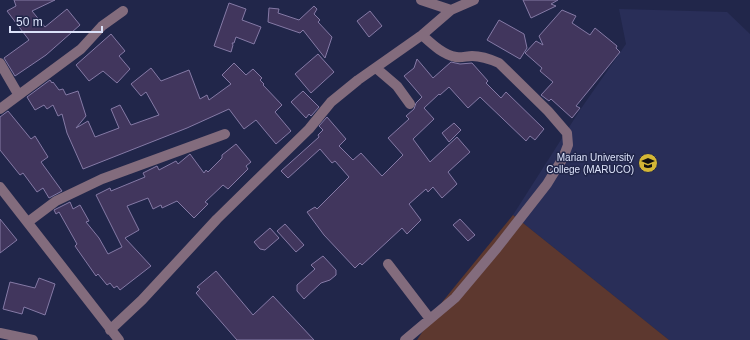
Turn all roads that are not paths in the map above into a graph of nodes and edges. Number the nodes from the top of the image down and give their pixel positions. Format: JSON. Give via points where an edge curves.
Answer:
{"nodes":[{"id":1,"x":421,"y":0,"type":"edge"},
{"id":2,"x":474,"y":0,"type":"edge"},
{"id":3,"x":451,"y":10,"type":"junction"},
{"id":4,"x":123,"y":11,"type":"dead end"},
{"id":5,"x":422,"y":35,"type":"junction"},
{"id":6,"x":0,"y":63,"type":"edge"},
{"id":7,"x":376,"y":68,"type":"junction"},
{"id":8,"x":18,"y":94,"type":"junction"},
{"id":9,"x":410,"y":104,"type":"dead end"},
{"id":10,"x":0,"y":109,"type":"edge"},
{"id":11,"x":226,"y":134,"type":"dead end"},
{"id":12,"x":0,"y":187,"type":"edge"},
{"id":13,"x":28,"y":222,"type":"junction"},
{"id":14,"x":388,"y":264,"type":"dead end"},
{"id":15,"x":430,"y":319,"type":"junction"},
{"id":16,"x":110,"y":330,"type":"junction"},
{"id":17,"x":2,"y":335,"type":"edge"},
{"id":18,"x":33,"y":340,"type":"edge"},
{"id":19,"x":119,"y":340,"type":"edge"},
{"id":20,"x":405,"y":340,"type":"edge"}],
"edges":[{"from":1,"to":3,"type":"street"},
{"from":2,"to":3,"type":"street"},
{"from":3,"to":5,"type":"street"},
{"from":4,"to":8,"type":"street","via":[[102,26],[81,49]]},
{"from":5,"to":7,"type":"street"},
{"from":5,"to":15,"type":"street","via":[[448,54],[488,58],[499,63],[559,122],[567,134],[568,145],[547,184],[497,248],[455,298]]},
{"from":6,"to":8,"type":"street"},
{"from":7,"to":9,"type":"street","via":[[397,86]]},
{"from":7,"to":16,"type":"street","via":[[331,102],[309,129],[217,219],[142,300]]},
{"from":8,"to":10,"type":"street"},
{"from":11,"to":13,"type":"street","via":[[102,179],[56,201]]},
{"from":12,"to":13,"type":"street"},
{"from":13,"to":16,"type":"street"},
{"from":14,"to":15,"type":"street"},
{"from":15,"to":20,"type":"street"},
{"from":16,"to":19,"type":"street"},
{"from":17,"to":18,"type":"street"}]}
